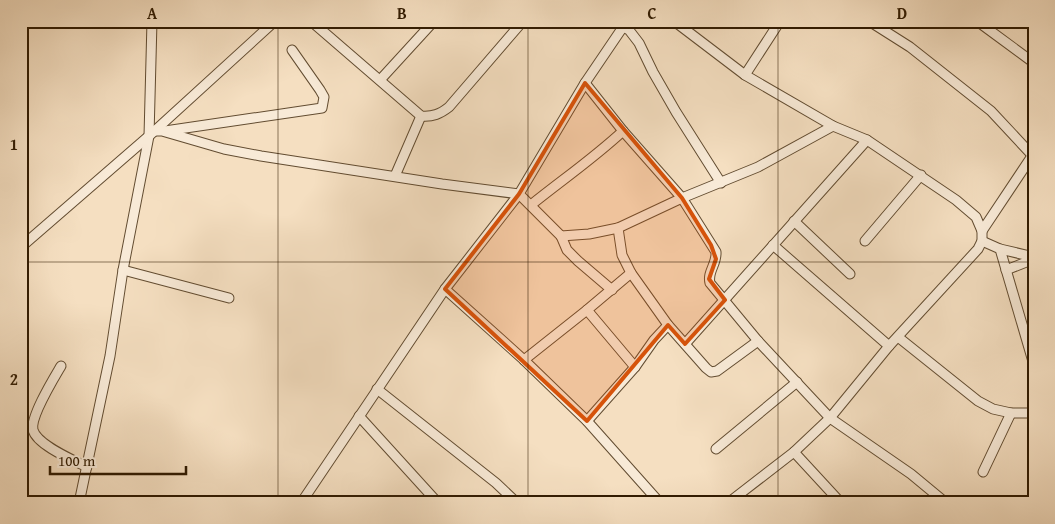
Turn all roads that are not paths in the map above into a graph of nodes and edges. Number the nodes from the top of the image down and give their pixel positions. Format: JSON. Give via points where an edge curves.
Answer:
{"nodes":[{"id":1,"x":152,"y":21,"type":"edge"},
{"id":2,"x":275,"y":21,"type":"edge"},
{"id":3,"x":311,"y":21,"type":"edge"},
{"id":4,"x":434,"y":21,"type":"edge"},
{"id":5,"x":523,"y":21,"type":"edge"},
{"id":6,"x":674,"y":21,"type":"edge"},
{"id":7,"x":780,"y":21,"type":"edge"},
{"id":8,"x":977,"y":21,"type":"edge"},
{"id":9,"x":870,"y":22,"type":"edge"},
{"id":10,"x":625,"y":24,"type":"edge"},
{"id":11,"x":292,"y":50,"type":"dead end"},
{"id":12,"x":1034,"y":63,"type":"edge"},
{"id":13,"x":746,"y":75,"type":"junction"},
{"id":14,"x":380,"y":80,"type":"junction"},
{"id":15,"x":584,"y":83,"type":"junction"},
{"id":16,"x":421,"y":116,"type":"junction"},
{"id":17,"x":833,"y":126,"type":"junction"},
{"id":18,"x":623,"y":131,"type":"junction"},
{"id":19,"x":155,"y":133,"type":"junction"},
{"id":20,"x":867,"y":140,"type":"junction"},
{"id":21,"x":1033,"y":154,"type":"edge"},
{"id":22,"x":921,"y":175,"type":"junction"},
{"id":23,"x":395,"y":176,"type":"junction"},
{"id":24,"x":721,"y":183,"type":"junction"},
{"id":25,"x":519,"y":194,"type":"junction"},
{"id":26,"x":682,"y":198,"type":"junction"},
{"id":27,"x":531,"y":205,"type":"junction"},
{"id":28,"x":794,"y":221,"type":"junction"},
{"id":29,"x":618,"y":228,"type":"junction"},
{"id":30,"x":982,"y":231,"type":"junction"},
{"id":31,"x":561,"y":236,"type":"junction"},
{"id":32,"x":865,"y":241,"type":"dead end"},
{"id":33,"x":982,"y":241,"type":"junction"},
{"id":34,"x":773,"y":245,"type":"junction"},
{"id":35,"x":21,"y":247,"type":"edge"},
{"id":36,"x":1000,"y":249,"type":"junction"},
{"id":37,"x":1034,"y":258,"type":"edge"},
{"id":38,"x":123,"y":270,"type":"junction"},
{"id":39,"x":1006,"y":270,"type":"junction"},
{"id":40,"x":631,"y":273,"type":"junction"},
{"id":41,"x":850,"y":274,"type":"dead end"},
{"id":42,"x":445,"y":289,"type":"junction"},
{"id":43,"x":612,"y":290,"type":"junction"},
{"id":44,"x":229,"y":298,"type":"dead end"},
{"id":45,"x":725,"y":300,"type":"junction"},
{"id":46,"x":587,"y":310,"type":"junction"},
{"id":47,"x":668,"y":325,"type":"junction"},
{"id":48,"x":898,"y":336,"type":"junction"},
{"id":49,"x":758,"y":341,"type":"junction"},
{"id":50,"x":685,"y":344,"type":"junction"},
{"id":51,"x":1031,"y":344,"type":"edge"},
{"id":52,"x":889,"y":346,"type":"junction"},
{"id":53,"x":524,"y":360,"type":"junction"},
{"id":54,"x":1034,"y":365,"type":"edge"},
{"id":55,"x":61,"y":366,"type":"dead end"},
{"id":56,"x":635,"y":367,"type":"junction"},
{"id":57,"x":797,"y":382,"type":"junction"},
{"id":58,"x":377,"y":389,"type":"junction"},
{"id":59,"x":1034,"y":412,"type":"edge"},
{"id":60,"x":1011,"y":413,"type":"junction"},
{"id":61,"x":359,"y":416,"type":"junction"},
{"id":62,"x":830,"y":418,"type":"junction"},
{"id":63,"x":587,"y":421,"type":"junction"},
{"id":64,"x":716,"y":449,"type":"dead end"},
{"id":65,"x":794,"y":452,"type":"junction"},
{"id":66,"x":87,"y":466,"type":"junction"},
{"id":67,"x":983,"y":472,"type":"dead end"},
{"id":68,"x":79,"y":503,"type":"edge"},
{"id":69,"x":301,"y":503,"type":"edge"},
{"id":70,"x":438,"y":503,"type":"edge"},
{"id":71,"x":517,"y":503,"type":"edge"},
{"id":72,"x":660,"y":503,"type":"edge"},
{"id":73,"x":728,"y":503,"type":"edge"},
{"id":74,"x":841,"y":503,"type":"edge"},
{"id":75,"x":946,"y":503,"type":"edge"}],
"edges":[{"from":1,"to":19,"type":"street"},
{"from":2,"to":19,"type":"street"},
{"from":3,"to":14,"type":"street"},
{"from":4,"to":14,"type":"street"},
{"from":5,"to":16,"type":"street","via":[[449,107],[439,114]]},
{"from":6,"to":13,"type":"street"},
{"from":7,"to":13,"type":"street"},
{"from":8,"to":12,"type":"street"},
{"from":9,"to":21,"type":"street","via":[[910,47],[991,111]]},
{"from":10,"to":15,"type":"street"},
{"from":10,"to":24,"type":"street"},
{"from":11,"to":19,"type":"street","via":[[320,90],[324,98],[322,108]]},
{"from":13,"to":17,"type":"street"},
{"from":14,"to":16,"type":"street"},
{"from":15,"to":18,"type":"street"},
{"from":15,"to":25,"type":"street"},
{"from":16,"to":23,"type":"street"},
{"from":17,"to":20,"type":"street"},
{"from":17,"to":24,"type":"street","via":[[758,167]]},
{"from":18,"to":26,"type":"street"},
{"from":18,"to":27,"type":"street","via":[[588,163]]},
{"from":19,"to":23,"type":"street","via":[[224,149]]},
{"from":19,"to":35,"type":"street"},
{"from":19,"to":38,"type":"street"},
{"from":20,"to":22,"type":"street"},
{"from":20,"to":28,"type":"street"},
{"from":21,"to":30,"type":"street"},
{"from":22,"to":30,"type":"street","via":[[976,217]]},
{"from":22,"to":32,"type":"street"},
{"from":23,"to":25,"type":"street"},
{"from":24,"to":26,"type":"street"},
{"from":25,"to":27,"type":"street"},
{"from":25,"to":42,"type":"street"},
{"from":26,"to":29,"type":"street"},
{"from":26,"to":45,"type":"street","via":[[716,252],[709,279]]},
{"from":27,"to":31,"type":"street"},
{"from":28,"to":34,"type":"street"},
{"from":28,"to":41,"type":"street"},
{"from":29,"to":31,"type":"street"},
{"from":29,"to":40,"type":"street","via":[[622,255]]},
{"from":30,"to":33,"type":"street"},
{"from":31,"to":43,"type":"street","via":[[567,250]]},
{"from":33,"to":36,"type":"street"},
{"from":33,"to":48,"type":"street"},
{"from":34,"to":45,"type":"street"},
{"from":34,"to":52,"type":"street"},
{"from":36,"to":37,"type":"street"},
{"from":36,"to":39,"type":"street"},
{"from":37,"to":39,"type":"street"},
{"from":38,"to":44,"type":"street"},
{"from":38,"to":66,"type":"street","via":[[110,356]]},
{"from":39,"to":51,"type":"street"},
{"from":40,"to":43,"type":"street"},
{"from":40,"to":47,"type":"street"},
{"from":42,"to":53,"type":"street"},
{"from":42,"to":58,"type":"street"},
{"from":43,"to":46,"type":"street"},
{"from":45,"to":49,"type":"street"},
{"from":45,"to":50,"type":"street"},
{"from":46,"to":53,"type":"street"},
{"from":46,"to":56,"type":"street"},
{"from":47,"to":50,"type":"street"},
{"from":47,"to":56,"type":"street"},
{"from":48,"to":52,"type":"street"},
{"from":48,"to":60,"type":"street","via":[[978,401]]},
{"from":49,"to":50,"type":"street","via":[[711,372]]},
{"from":49,"to":57,"type":"street"},
{"from":51,"to":54,"type":"street"},
{"from":52,"to":62,"type":"street"},
{"from":53,"to":63,"type":"street"},
{"from":55,"to":66,"type":"street","via":[[37,410],[33,430],[46,444]]},
{"from":56,"to":63,"type":"street"},
{"from":57,"to":62,"type":"street"},
{"from":57,"to":64,"type":"street"},
{"from":58,"to":61,"type":"street"},
{"from":58,"to":71,"type":"street"},
{"from":59,"to":60,"type":"street"},
{"from":60,"to":67,"type":"street"},
{"from":61,"to":69,"type":"street"},
{"from":61,"to":70,"type":"street"},
{"from":62,"to":65,"type":"street"},
{"from":62,"to":75,"type":"street","via":[[911,474]]},
{"from":63,"to":72,"type":"street"},
{"from":65,"to":73,"type":"street"},
{"from":65,"to":74,"type":"street"},
{"from":66,"to":68,"type":"street"}]}
